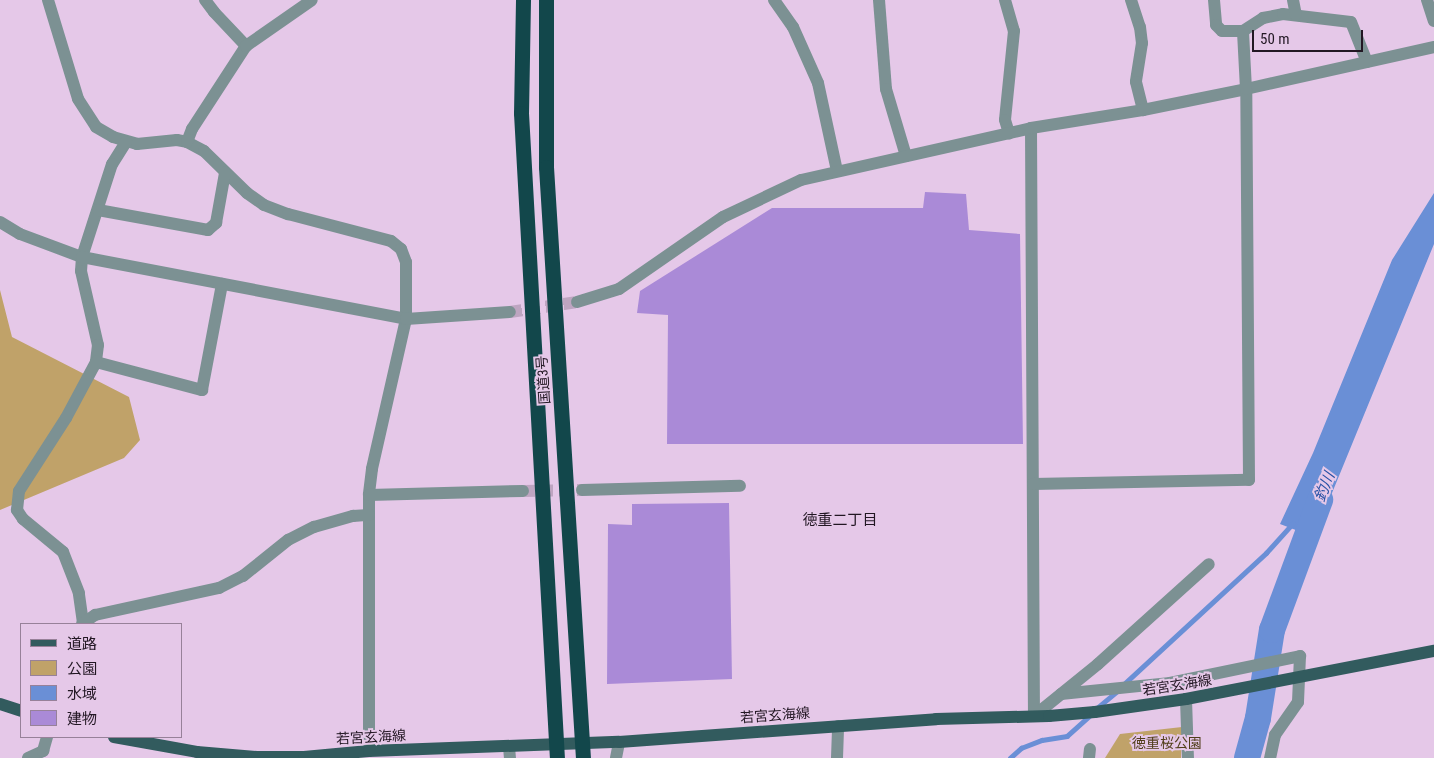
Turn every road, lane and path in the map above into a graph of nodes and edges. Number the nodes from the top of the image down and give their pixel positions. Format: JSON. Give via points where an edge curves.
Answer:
{"nodes":[{"id":1,"x":48,"y":0,"type":"edge"},
{"id":2,"x":205,"y":0,"type":"edge"},
{"id":3,"x":312,"y":0,"type":"edge"},
{"id":4,"x":523,"y":0,"type":"edge"},
{"id":5,"x":546,"y":0,"type":"edge"},
{"id":6,"x":774,"y":0,"type":"edge"},
{"id":7,"x":879,"y":0,"type":"edge"},
{"id":8,"x":1005,"y":0,"type":"edge"},
{"id":9,"x":1131,"y":0,"type":"edge"},
{"id":10,"x":1214,"y":0,"type":"edge"},
{"id":11,"x":1293,"y":0,"type":"edge"},
{"id":12,"x":1427,"y":0,"type":"edge"},
{"id":13,"x":1296,"y":16,"type":"junction"},
{"id":14,"x":1434,"y":21,"type":"edge"},
{"id":15,"x":1243,"y":31,"type":"junction"},
{"id":16,"x":246,"y":46,"type":"junction"},
{"id":17,"x":1434,"y":46,"type":"edge"},
{"id":18,"x":1367,"y":62,"type":"junction"},
{"id":19,"x":1246,"y":89,"type":"junction"},
{"id":20,"x":1143,"y":110,"type":"junction"},
{"id":21,"x":1032,"y":128,"type":"junction"},
{"id":22,"x":1009,"y":133,"type":"junction"},
{"id":23,"x":126,"y":142,"type":"junction"},
{"id":24,"x":187,"y":142,"type":"junction"},
{"id":25,"x":906,"y":156,"type":"junction"},
{"id":26,"x":837,"y":172,"type":"junction"},
{"id":27,"x":225,"y":173,"type":"junction"},
{"id":28,"x":98,"y":210,"type":"junction"},
{"id":29,"x":0,"y":222,"type":"edge"},
{"id":30,"x":82,"y":257,"type":"junction"},
{"id":31,"x":222,"y":284,"type":"junction"},
{"id":32,"x":577,"y":302,"type":"tunnel mouth"},
{"id":33,"x":510,"y":312,"type":"tunnel mouth"},
{"id":34,"x":406,"y":319,"type":"junction"},
{"id":35,"x":96,"y":362,"type":"junction"},
{"id":36,"x":1033,"y":484,"type":"junction"},
{"id":37,"x":740,"y":486,"type":"dead end"},
{"id":38,"x":582,"y":490,"type":"tunnel mouth"},
{"id":39,"x":523,"y":492,"type":"tunnel mouth"},
{"id":40,"x":369,"y":495,"type":"junction"},
{"id":41,"x":369,"y":515,"type":"junction"},
{"id":42,"x":1209,"y":564,"type":"dead end"},
{"id":43,"x":82,"y":623,"type":"edge"},
{"id":44,"x":83,"y":623,"type":"edge"},
{"id":45,"x":1434,"y":651,"type":"edge"},
{"id":46,"x":1294,"y":678,"type":"junction"},
{"id":47,"x":1061,"y":694,"type":"junction"},
{"id":48,"x":1186,"y":699,"type":"junction"},
{"id":49,"x":0,"y":704,"type":"edge"},
{"id":50,"x":20,"y":711,"type":"edge"},
{"id":51,"x":1034,"y":716,"type":"junction"},
{"id":52,"x":838,"y":726,"type":"junction"},
{"id":53,"x":47,"y":738,"type":"edge"},
{"id":54,"x":120,"y":738,"type":"edge"},
{"id":55,"x":619,"y":742,"type":"junction"},
{"id":56,"x":556,"y":751,"type":"edge"},
{"id":57,"x":583,"y":751,"type":"edge"},
{"id":58,"x":369,"y":752,"type":"junction"},
{"id":59,"x":510,"y":753,"type":"edge"},
{"id":60,"x":43,"y":754,"type":"edge"},
{"id":61,"x":304,"y":757,"type":"edge"},
{"id":62,"x":28,"y":758,"type":"edge"},
{"id":63,"x":616,"y":758,"type":"edge"},
{"id":64,"x":837,"y":758,"type":"edge"},
{"id":65,"x":1188,"y":758,"type":"edge"},
{"id":66,"x":1270,"y":758,"type":"edge"}],
"edges":[{"from":1,"to":23,"type":"street","via":[[78,99],[86,114],[96,127]]},
{"from":2,"to":16,"type":"street"},
{"from":3,"to":16,"type":"street"},
{"from":4,"to":56,"type":"highway","name":"国道3号","via":[[521,113]]},
{"from":5,"to":57,"type":"highway","name":"国道3号","via":[[546,167]]},
{"from":6,"to":26,"type":"street","via":[[793,27],[818,84]]},
{"from":7,"to":25,"type":"street","via":[[886,89]]},
{"from":8,"to":22,"type":"street","via":[[1014,30],[1005,120]]},
{"from":9,"to":20,"type":"street","via":[[1142,43],[1136,82]]},
{"from":10,"to":15,"type":"street","via":[[1216,25],[1222,31]]},
{"from":11,"to":13,"type":"street"},
{"from":12,"to":14,"type":"street"},
{"from":13,"to":15,"type":"street","via":[[1283,14],[1263,18]]},
{"from":13,"to":18,"type":"street","via":[[1351,22]]},
{"from":15,"to":19,"type":"street"},
{"from":16,"to":24,"type":"street","via":[[192,129]]},
{"from":17,"to":18,"type":"street"},
{"from":18,"to":19,"type":"street"},
{"from":19,"to":20,"type":"street"},
{"from":19,"to":36,"type":"street","via":[[1249,480]]},
{"from":20,"to":21,"type":"street"},
{"from":21,"to":22,"type":"street"},
{"from":21,"to":36,"type":"street"},
{"from":22,"to":25,"type":"street"},
{"from":23,"to":24,"type":"street"},
{"from":23,"to":28,"type":"street","via":[[112,164]]},
{"from":24,"to":27,"type":"street","via":[[204,151]]},
{"from":25,"to":26,"type":"street"},
{"from":26,"to":32,"type":"street","via":[[801,180],[723,217],[619,288]]},
{"from":27,"to":28,"type":"street","via":[[216,223],[208,230]]},
{"from":27,"to":34,"type":"street","via":[[264,205],[391,241],[401,249],[406,262]]},
{"from":28,"to":30,"type":"street"},
{"from":29,"to":30,"type":"street","via":[[20,234]]},
{"from":30,"to":31,"type":"street"},
{"from":30,"to":35,"type":"street","via":[[81,271],[98,346]]},
{"from":31,"to":34,"type":"street"},
{"from":31,"to":35,"type":"street","via":[[202,390]]},
{"from":33,"to":34,"type":"street"},
{"from":34,"to":40,"type":"street"},
{"from":35,"to":43,"type":"street","via":[[66,418],[19,491],[17,510],[63,552],[79,593]]},
{"from":36,"to":51,"type":"street"},
{"from":37,"to":38,"type":"street"},
{"from":39,"to":40,"type":"street"},
{"from":40,"to":41,"type":"street"},
{"from":41,"to":44,"type":"street","via":[[314,527],[288,540],[243,576],[219,588],[95,615]]},
{"from":41,"to":58,"type":"street"},
{"from":42,"to":47,"type":"street"},
{"from":45,"to":46,"type":"main road","name":"若宮玄海線"},
{"from":46,"to":47,"type":"street","via":[[1300,656],[1159,684]]},
{"from":46,"to":48,"type":"main road","name":"若宮玄海線"},
{"from":46,"to":66,"type":"street","via":[[1298,702],[1275,735]]},
{"from":47,"to":51,"type":"street"},
{"from":48,"to":51,"type":"main road","name":"若宮玄海線"},
{"from":48,"to":65,"type":"street"},
{"from":49,"to":50,"type":"main road"},
{"from":51,"to":52,"type":"main road","name":"若宮玄海線"},
{"from":52,"to":55,"type":"main road","name":"若宮玄海線"},
{"from":52,"to":64,"type":"street"},
{"from":53,"to":60,"type":"street"},
{"from":54,"to":61,"type":"main road","name":"若宮玄海線","via":[[197,752]]},
{"from":55,"to":57,"type":"main road","name":"若宮玄海線"},
{"from":55,"to":63,"type":"street"},
{"from":56,"to":57,"type":"main road","name":"若宮玄海線"},
{"from":56,"to":59,"type":"main road","name":"若宮玄海線"},
{"from":58,"to":59,"type":"main road","name":"若宮玄海線"},
{"from":58,"to":61,"type":"main road","name":"若宮玄海線"},
{"from":60,"to":62,"type":"street"}]}
